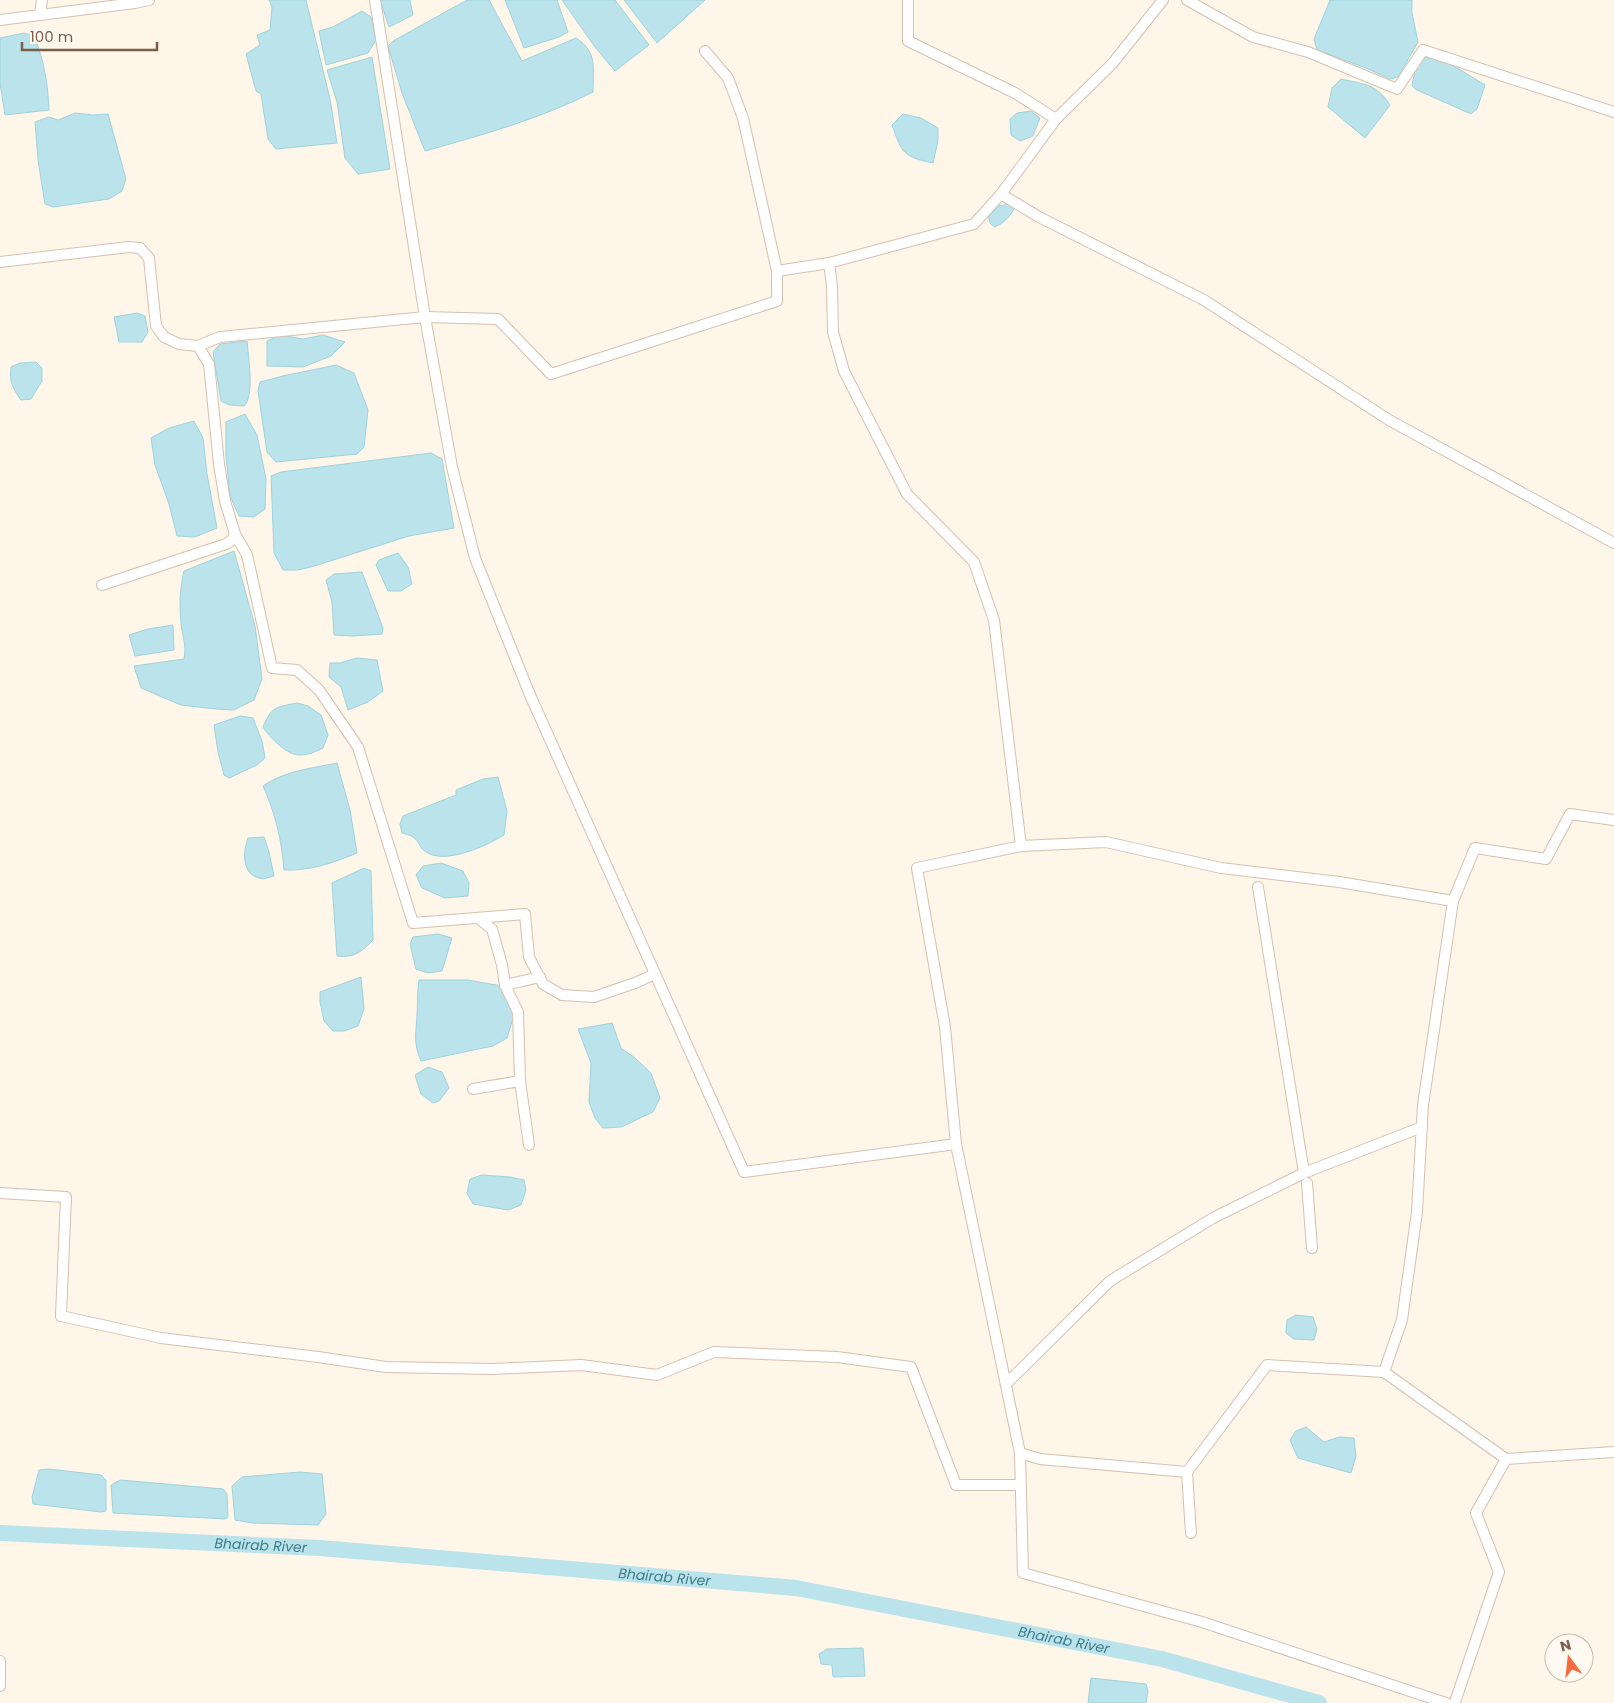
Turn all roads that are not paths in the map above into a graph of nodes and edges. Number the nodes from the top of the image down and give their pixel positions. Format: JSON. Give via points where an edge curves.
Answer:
{"nodes":[{"id":1,"x":42,"y":0,"type":"edge"},
{"id":2,"x":149,"y":0,"type":"edge"},
{"id":3,"x":375,"y":0,"type":"edge"},
{"id":4,"x":908,"y":0,"type":"edge"},
{"id":5,"x":1164,"y":0,"type":"edge"},
{"id":6,"x":1187,"y":0,"type":"edge"},
{"id":7,"x":40,"y":15,"type":"junction"},
{"id":8,"x":0,"y":20,"type":"edge"},
{"id":9,"x":705,"y":51,"type":"dead end"},
{"id":10,"x":1614,"y":112,"type":"edge"},
{"id":11,"x":1056,"y":119,"type":"junction"},
{"id":12,"x":1001,"y":194,"type":"junction"},
{"id":13,"x":0,"y":262,"type":"edge"},
{"id":14,"x":829,"y":263,"type":"junction"},
{"id":15,"x":777,"y":272,"type":"junction"},
{"id":16,"x":425,"y":317,"type":"junction"},
{"id":17,"x":198,"y":346,"type":"junction"},
{"id":18,"x":235,"y":534,"type":"junction"},
{"id":19,"x":1614,"y":544,"type":"edge"},
{"id":20,"x":102,"y":585,"type":"dead end"},
{"id":21,"x":1614,"y":820,"type":"edge"},
{"id":22,"x":1022,"y":846,"type":"junction"},
{"id":23,"x":1258,"y":887,"type":"dead end"},
{"id":24,"x":1453,"y":901,"type":"junction"},
{"id":25,"x":478,"y":918,"type":"junction"},
{"id":26,"x":655,"y":974,"type":"junction"},
{"id":27,"x":540,"y":977,"type":"junction"},
{"id":28,"x":505,"y":985,"type":"junction"},
{"id":29,"x":520,"y":1081,"type":"junction"},
{"id":30,"x":473,"y":1089,"type":"dead end"},
{"id":31,"x":1422,"y":1127,"type":"junction"},
{"id":32,"x":529,"y":1144,"type":"dead end"},
{"id":33,"x":956,"y":1144,"type":"junction"},
{"id":34,"x":1306,"y":1178,"type":"junction"},
{"id":35,"x":0,"y":1193,"type":"edge"},
{"id":36,"x":1312,"y":1248,"type":"dead end"},
{"id":37,"x":1384,"y":1372,"type":"junction"},
{"id":38,"x":1006,"y":1384,"type":"junction"},
{"id":39,"x":1614,"y":1452,"type":"edge"},
{"id":40,"x":1020,"y":1453,"type":"junction"},
{"id":41,"x":1506,"y":1459,"type":"junction"},
{"id":42,"x":1187,"y":1472,"type":"junction"},
{"id":43,"x":1021,"y":1485,"type":"junction"},
{"id":44,"x":1191,"y":1533,"type":"dead end"},
{"id":45,"x":0,"y":1660,"type":"edge"},
{"id":46,"x":0,"y":1686,"type":"edge"},
{"id":47,"x":1450,"y":1702,"type":"edge"}],
"edges":[{"from":1,"to":7,"type":"street"},
{"from":2,"to":7,"type":"street"},
{"from":3,"to":16,"type":"street"},
{"from":4,"to":11,"type":"street","via":[[908,41],[1015,93]]},
{"from":5,"to":11,"type":"street","via":[[1112,64]]},
{"from":6,"to":10,"type":"street","via":[[1252,37],[1308,52],[1396,89],[1423,50]]},
{"from":7,"to":8,"type":"street"},
{"from":9,"to":15,"type":"street","via":[[728,78],[743,118]]},
{"from":11,"to":12,"type":"street"},
{"from":12,"to":14,"type":"street","via":[[974,224]]},
{"from":12,"to":19,"type":"street","via":[[1039,217],[1204,300],[1389,420]]},
{"from":13,"to":17,"type":"street","via":[[140,248],[149,258],[156,326],[164,337],[179,344]]},
{"from":14,"to":15,"type":"street"},
{"from":14,"to":22,"type":"street","via":[[833,332],[844,371],[908,494],[974,562],[994,620]]},
{"from":15,"to":16,"type":"street","via":[[777,301],[551,374],[498,319]]},
{"from":16,"to":17,"type":"street","via":[[220,337]]},
{"from":16,"to":26,"type":"street","via":[[452,467],[475,558],[530,695]]},
{"from":17,"to":18,"type":"street","via":[[209,364],[219,464]]},
{"from":18,"to":20,"type":"street","via":[[226,544]]},
{"from":18,"to":25,"type":"street","via":[[247,555],[272,668],[297,670],[319,690],[358,747],[414,923]]},
{"from":21,"to":24,"type":"street","via":[[1570,814],[1546,859],[1475,848]]},
{"from":22,"to":24,"type":"street","via":[[1106,842],[1221,868],[1339,882]]},
{"from":22,"to":33,"type":"street","via":[[917,868],[945,1027]]},
{"from":23,"to":34,"type":"street"},
{"from":24,"to":31,"type":"street","via":[[1422,1105]]},
{"from":25,"to":27,"type":"street","via":[[525,914],[529,957]]},
{"from":25,"to":28,"type":"street","via":[[492,929]]},
{"from":26,"to":27,"type":"street","via":[[594,997],[562,995],[544,984]]},
{"from":26,"to":33,"type":"street","via":[[744,1172]]},
{"from":27,"to":28,"type":"street"},
{"from":28,"to":29,"type":"street","via":[[518,1012]]},
{"from":29,"to":30,"type":"street"},
{"from":29,"to":32,"type":"street"},
{"from":31,"to":34,"type":"street"},
{"from":31,"to":37,"type":"street","via":[[1417,1212],[1402,1320]]},
{"from":33,"to":38,"type":"street"},
{"from":34,"to":36,"type":"street"},
{"from":34,"to":38,"type":"street","via":[[1213,1218],[1110,1281]]},
{"from":35,"to":43,"type":"street","via":[[66,1197],[61,1316],[161,1338],[386,1367],[492,1369],[581,1365],[657,1376],[714,1352],[837,1357],[911,1367],[956,1485]]},
{"from":37,"to":41,"type":"street"},
{"from":37,"to":42,"type":"street","via":[[1267,1365]]},
{"from":38,"to":40,"type":"street"},
{"from":39,"to":41,"type":"street"},
{"from":40,"to":42,"type":"street","via":[[1040,1459]]},
{"from":40,"to":43,"type":"street"},
{"from":41,"to":47,"type":"street","via":[[1476,1513],[1499,1572]]},
{"from":42,"to":44,"type":"street"},
{"from":43,"to":47,"type":"street","via":[[1023,1573],[1202,1622]]},
{"from":45,"to":46,"type":"street"}]}
